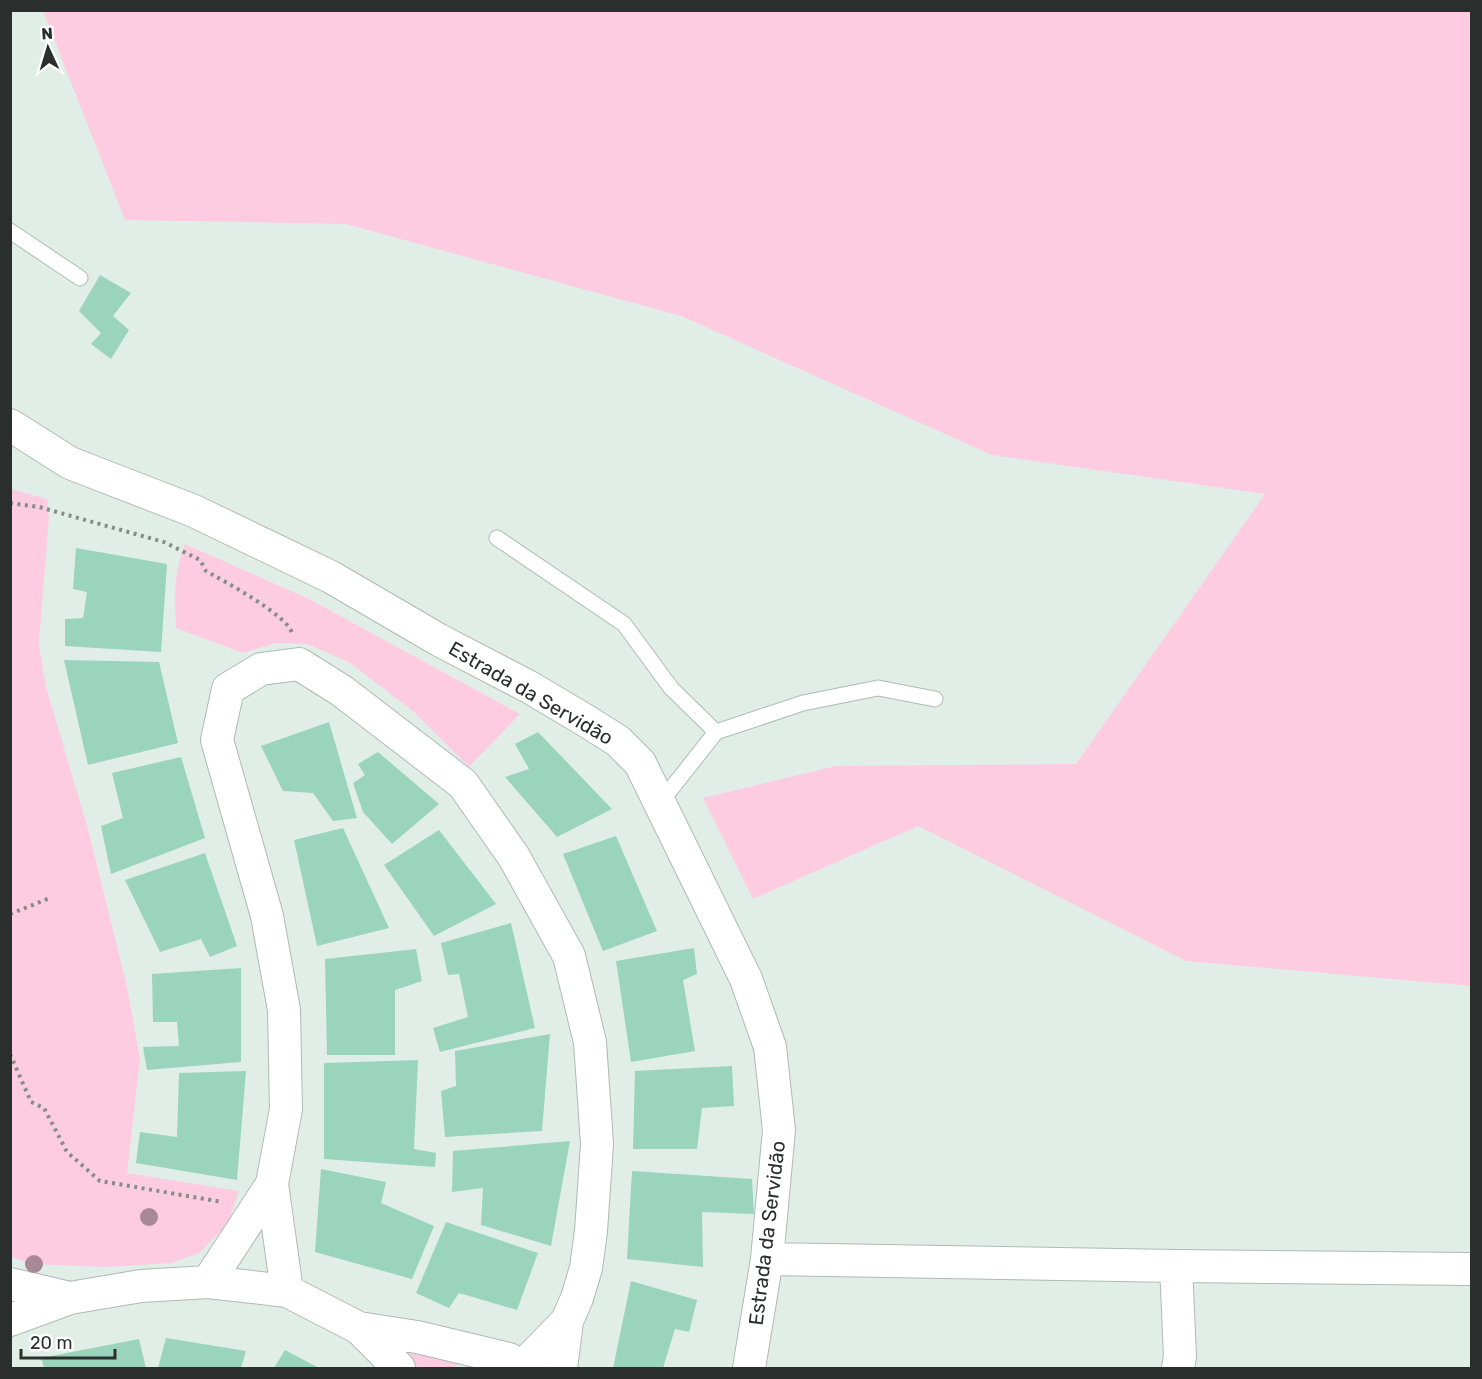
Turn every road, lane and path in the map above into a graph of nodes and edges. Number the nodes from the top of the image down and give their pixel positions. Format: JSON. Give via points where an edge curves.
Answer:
{"nodes":[{"id":1,"x":10,"y":231,"type":"edge"},
{"id":2,"x":80,"y":278,"type":"dead end"},
{"id":3,"x":10,"y":425,"type":"edge"},
{"id":4,"x":10,"y":503,"type":"edge"},
{"id":5,"x":497,"y":538,"type":"dead end"},
{"id":6,"x":293,"y":638,"type":"dead end"},
{"id":7,"x":936,"y":699,"type":"dead end"},
{"id":8,"x":716,"y":732,"type":"junction"},
{"id":9,"x":660,"y":802,"type":"junction"},
{"id":10,"x":50,"y":898,"type":"dead end"},
{"id":11,"x":10,"y":914,"type":"edge"},
{"id":12,"x":10,"y":1054,"type":"edge"},
{"id":13,"x":272,"y":1184,"type":"junction"},
{"id":14,"x":229,"y":1203,"type":"dead end"},
{"id":15,"x":767,"y":1259,"type":"junction"},
{"id":16,"x":1176,"y":1266,"type":"junction"},
{"id":17,"x":1472,"y":1269,"type":"edge"},
{"id":18,"x":208,"y":1282,"type":"junction"},
{"id":19,"x":10,"y":1284,"type":"edge"},
{"id":20,"x":287,"y":1292,"type":"junction"},
{"id":21,"x":70,"y":1298,"type":"junction"},
{"id":22,"x":10,"y":1320,"type":"edge"},
{"id":23,"x":567,"y":1321,"type":"junction"},
{"id":24,"x":359,"y":1328,"type":"junction"},
{"id":25,"x":516,"y":1364,"type":"edge"},
{"id":26,"x":399,"y":1368,"type":"edge"},
{"id":27,"x":561,"y":1368,"type":"edge"},
{"id":28,"x":749,"y":1368,"type":"edge"},
{"id":29,"x":1178,"y":1368,"type":"edge"}],
"edges":[{"from":1,"to":2,"type":"lane"},
{"from":3,"to":9,"type":"street","name":"Estrada da Servidão","via":[[70,463],[194,511],[331,577],[531,688],[618,741],[640,763]]},
{"from":4,"to":6,"type":"path","via":[[39,507],[164,542],[200,560],[206,571],[270,611],[290,627]]},
{"from":5,"to":8,"type":"lane","via":[[624,624],[671,688]]},
{"from":7,"to":8,"type":"lane","via":[[878,688],[803,703]]},
{"from":8,"to":9,"type":"lane"},
{"from":9,"to":15,"type":"street","name":"Estrada da Servidão","via":[[746,979],[770,1047],[779,1130]]},
{"from":10,"to":11,"type":"path"},
{"from":12,"to":14,"type":"path","via":[[31,1102],[44,1108],[67,1152],[100,1181]]},
{"from":13,"to":18,"type":"street"},
{"from":13,"to":20,"type":"street"},
{"from":13,"to":23,"type":"street","via":[[286,1109],[284,1010],[267,916],[217,740],[228,689],[261,669],[299,664],[342,691],[463,784],[514,857],[569,956],[590,1042],[597,1144],[586,1268]]},
{"from":15,"to":16,"type":"street"},
{"from":15,"to":28,"type":"street","name":"Estrada da Servidão"},
{"from":16,"to":17,"type":"street"},
{"from":16,"to":29,"type":"street"},
{"from":18,"to":20,"type":"street"},
{"from":18,"to":21,"type":"street","via":[[141,1286]]},
{"from":19,"to":21,"type":"street"},
{"from":20,"to":24,"type":"street"},
{"from":21,"to":22,"type":"street"},
{"from":23,"to":25,"type":"street"},
{"from":23,"to":27,"type":"street"},
{"from":24,"to":25,"type":"street","via":[[417,1337]]},
{"from":24,"to":26,"type":"street"}]}
